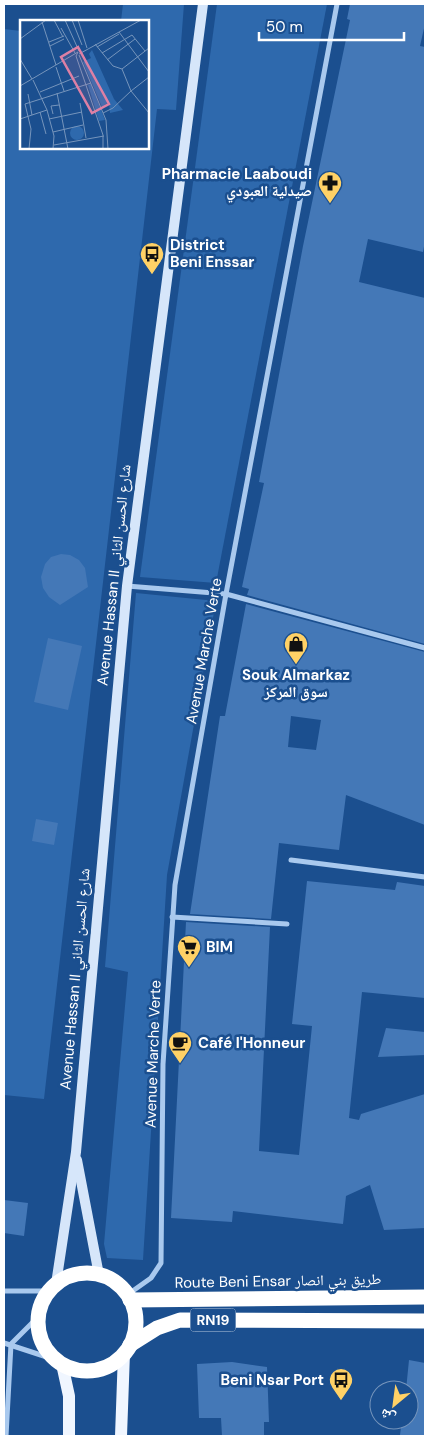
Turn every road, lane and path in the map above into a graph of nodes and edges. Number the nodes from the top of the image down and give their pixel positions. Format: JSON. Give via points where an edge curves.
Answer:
{"nodes":[{"id":1,"x":203,"y":4,"type":"edge"},
{"id":2,"x":336,"y":4,"type":"edge"},
{"id":3,"x":127,"y":586,"type":"junction"},
{"id":4,"x":226,"y":594,"type":"junction"},
{"id":5,"x":425,"y":648,"type":"edge"},
{"id":6,"x":291,"y":860,"type":"dead end"},
{"id":7,"x":425,"y":877,"type":"edge"},
{"id":8,"x":172,"y":917,"type":"junction"},
{"id":9,"x":287,"y":924,"type":"dead end"},
{"id":10,"x":76,"y":1152,"type":"junction"},
{"id":11,"x":99,"y":1275,"type":"junction"},
{"id":12,"x":53,"y":1287,"type":"junction"},
{"id":13,"x":4,"y":1291,"type":"edge"},
{"id":14,"x":304,"y":1297,"type":"junction"},
{"id":15,"x":425,"y":1297,"type":"edge"},
{"id":16,"x":129,"y":1298,"type":"junction"},
{"id":17,"x":355,"y":1298,"type":"junction"},
{"id":18,"x":38,"y":1317,"type":"junction"},
{"id":19,"x":356,"y":1321,"type":"junction"},
{"id":20,"x":425,"y":1321,"type":"edge"},
{"id":21,"x":303,"y":1322,"type":"junction"},
{"id":22,"x":4,"y":1343,"type":"edge"},
{"id":23,"x":11,"y":1344,"type":"junction"},
{"id":24,"x":127,"y":1349,"type":"junction"},
{"id":25,"x":59,"y":1362,"type":"junction"},
{"id":26,"x":6,"y":1436,"type":"edge"},
{"id":27,"x":68,"y":1436,"type":"edge"},
{"id":28,"x":121,"y":1436,"type":"edge"}],
"edges":[{"from":1,"to":3,"type":"street","name":"Avenue Hassan II شارع الحسن الثاني"},
{"from":2,"to":4,"type":"street","name":"Avenue Marche Verte"},
{"from":3,"to":4,"type":"street"},
{"from":3,"to":10,"type":"street","name":"Avenue Hassan II شارع الحسن الثاني"},
{"from":4,"to":5,"type":"street"},
{"from":4,"to":8,"type":"street","name":"Avenue Marche Verte"},
{"from":6,"to":7,"type":"street"},
{"from":8,"to":9,"type":"street"},
{"from":8,"to":16,"type":"street","name":"Avenue Marche Verte","via":[[162,1064],[161,1262],[151,1278]]},
{"from":10,"to":11,"type":"street","name":"Avenue Hassan II شارع الحسن الثاني"},
{"from":10,"to":12,"type":"street","name":"Avenue Hassan II شارع الحسن الثاني"},
{"from":11,"to":12,"type":"highway","via":[[81,1273]]},
{"from":11,"to":16,"type":"highway","via":[[110,1279]]},
{"from":12,"to":13,"type":"street"},
{"from":12,"to":18,"type":"highway","via":[[42,1303]]},
{"from":14,"to":16,"type":"highway","name":"Route Beni Ensar طريق بني انصار","number":"RN19"},
{"from":14,"to":17,"type":"highway","name":"Route Beni Ensar طريق بني انصار","number":"RN19"},
{"from":14,"to":21,"type":"highway"},
{"from":15,"to":17,"type":"highway","name":"Route Beni Ensar طريق بني انصار","number":"RN19"},
{"from":16,"to":24,"type":"highway","via":[[136,1323]]},
{"from":17,"to":19,"type":"highway"},
{"from":18,"to":23,"type":"street"},
{"from":18,"to":25,"type":"highway","via":[[44,1345]]},
{"from":19,"to":20,"type":"highway","number":"RN19"},
{"from":19,"to":21,"type":"highway","number":"RN19"},
{"from":21,"to":24,"type":"highway","number":"RN19","via":[[180,1320],[157,1328]]},
{"from":22,"to":23,"type":"street"},
{"from":23,"to":25,"type":"street"},
{"from":23,"to":26,"type":"street"},
{"from":24,"to":25,"type":"highway","number":"RN19","via":[[116,1361],[96,1370],[78,1370]]},
{"from":24,"to":28,"type":"main road"},
{"from":25,"to":27,"type":"main road","via":[[69,1396]]}]}
